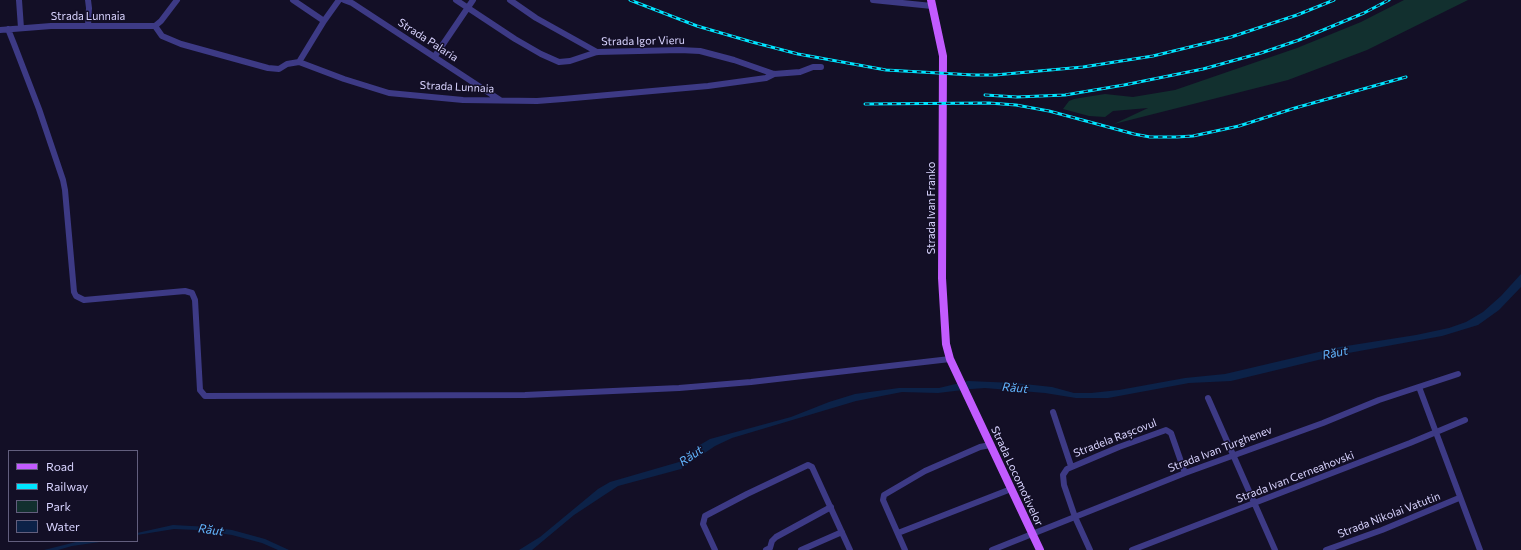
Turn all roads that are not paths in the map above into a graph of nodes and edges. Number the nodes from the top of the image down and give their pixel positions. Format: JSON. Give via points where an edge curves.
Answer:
{"nodes":[{"id":1,"x":19,"y":0,"type":"edge"},
{"id":2,"x":88,"y":0,"type":"edge"},
{"id":3,"x":177,"y":0,"type":"edge"},
{"id":4,"x":293,"y":0,"type":"edge"},
{"id":5,"x":339,"y":0,"type":"edge"},
{"id":6,"x":344,"y":0,"type":"edge"},
{"id":7,"x":456,"y":0,"type":"edge"},
{"id":8,"x":473,"y":0,"type":"edge"},
{"id":9,"x":510,"y":0,"type":"edge"},
{"id":10,"x":873,"y":0,"type":"edge"},
{"id":11,"x":353,"y":2,"type":"edge"},
{"id":12,"x":931,"y":3,"type":"edge"},
{"id":13,"x":468,"y":7,"type":"junction"},
{"id":14,"x":324,"y":21,"type":"junction"},
{"id":15,"x":88,"y":26,"type":"junction"},
{"id":16,"x":155,"y":26,"type":"junction"},
{"id":17,"x":21,"y":28,"type":"junction"},
{"id":18,"x":8,"y":29,"type":"junction"},
{"id":19,"x":0,"y":30,"type":"edge"},
{"id":20,"x":597,"y":52,"type":"junction"},
{"id":21,"x":435,"y":56,"type":"junction"},
{"id":22,"x":299,"y":62,"type":"junction"},
{"id":23,"x":821,"y":67,"type":"dead end"},
{"id":24,"x":774,"y":74,"type":"junction"},
{"id":25,"x":500,"y":100,"type":"junction"},
{"id":26,"x":950,"y":360,"type":"junction"},
{"id":27,"x":1458,"y":374,"type":"dead end"},
{"id":28,"x":1418,"y":387,"type":"junction"},
{"id":29,"x":1208,"y":398,"type":"dead end"},
{"id":30,"x":975,"y":411,"type":"joint"},
{"id":31,"x":1053,"y":412,"type":"dead end"},
{"id":32,"x":1465,"y":420,"type":"dead end"},
{"id":33,"x":1435,"y":433,"type":"junction"},
{"id":34,"x":990,"y":444,"type":"junction"},
{"id":35,"x":1232,"y":455,"type":"junction"},
{"id":36,"x":1071,"y":466,"type":"junction"},
{"id":37,"x":1185,"y":473,"type":"junction"},
{"id":38,"x":1011,"y":489,"type":"junction"},
{"id":39,"x":1459,"y":498,"type":"junction"},
{"id":40,"x":1254,"y":503,"type":"junction"},
{"id":41,"x":831,"y":507,"type":"junction"},
{"id":42,"x":1075,"y":517,"type":"junction"},
{"id":43,"x":842,"y":532,"type":"junction"},
{"id":44,"x":898,"y":533,"type":"junction"},
{"id":45,"x":1032,"y":535,"type":"junction"},
{"id":46,"x":769,"y":549,"type":"edge"},
{"id":47,"x":1272,"y":549,"type":"edge"},
{"id":48,"x":715,"y":550,"type":"edge"},
{"id":49,"x":801,"y":550,"type":"edge"},
{"id":50,"x":850,"y":550,"type":"edge"},
{"id":51,"x":905,"y":550,"type":"edge"},
{"id":52,"x":992,"y":550,"type":"edge"},
{"id":53,"x":1040,"y":550,"type":"edge"},
{"id":54,"x":1090,"y":550,"type":"edge"},
{"id":55,"x":1132,"y":550,"type":"edge"},
{"id":56,"x":1326,"y":550,"type":"edge"},
{"id":57,"x":1480,"y":550,"type":"edge"}],
"edges":[{"from":1,"to":17,"type":"street"},
{"from":2,"to":15,"type":"street"},
{"from":3,"to":16,"type":"street"},
{"from":4,"to":14,"type":"street"},
{"from":5,"to":14,"type":"street"},
{"from":6,"to":11,"type":"street","name":"Strada Palaria"},
{"from":7,"to":13,"type":"street","name":"Strada Igor Vieru"},
{"from":8,"to":13,"type":"street"},
{"from":9,"to":20,"type":"street","via":[[536,18]]},
{"from":10,"to":12,"type":"street"},
{"from":11,"to":21,"type":"street","name":"Strada Palaria"},
{"from":12,"to":26,"type":"main road","name":"Strada Ivan Franko","via":[[943,56],[942,278],[946,344]]},
{"from":13,"to":20,"type":"street","name":"Strada Igor Vieru","via":[[515,39],[559,62]]},
{"from":13,"to":21,"type":"street"},
{"from":14,"to":22,"type":"street"},
{"from":15,"to":16,"type":"street","name":"Strada Lunnaia"},
{"from":15,"to":17,"type":"street","name":"Strada Lunnaia"},
{"from":16,"to":22,"type":"street","via":[[162,36],[181,44],[268,68],[279,69],[287,64]]},
{"from":17,"to":18,"type":"street","name":"Strada Lunnaia"},
{"from":18,"to":19,"type":"street","name":"Strada Lunnaia"},
{"from":18,"to":26,"type":"street","via":[[63,180],[76,296],[84,300],[185,291],[192,293],[195,300],[200,390],[205,396],[525,395],[765,380]]},
{"from":20,"to":24,"type":"street","name":"Strada Igor Vieru","via":[[700,51]]},
{"from":21,"to":25,"type":"street","name":"Strada Palaria"},
{"from":22,"to":25,"type":"street","name":"Strada Lunnaia","via":[[389,94]]},
{"from":23,"to":24,"type":"street","name":"Strada Igor Vieru"},
{"from":24,"to":25,"type":"street","name":"Strada Lunnaia","via":[[766,78],[708,86],[538,101]]},
{"from":26,"to":30,"type":"main road","name":"Strada Ivan Franko"},
{"from":27,"to":28,"type":"street","name":"Strada Ivan Turghenev"},
{"from":28,"to":33,"type":"street"},
{"from":28,"to":35,"type":"street","name":"Strada Ivan Turghenev"},
{"from":29,"to":35,"type":"street"},
{"from":30,"to":34,"type":"main road","name":"Strada Locomotivelor"},
{"from":31,"to":36,"type":"street","name":"Stradela Rașcovul"},
{"from":32,"to":33,"type":"street","name":"Strada Ivan Cerneahovski"},
{"from":33,"to":39,"type":"street"},
{"from":33,"to":40,"type":"street","name":"Strada Ivan Cerneahovski"},
{"from":34,"to":38,"type":"main road","name":"Strada Locomotivelor"},
{"from":34,"to":44,"type":"street","via":[[925,471],[883,497]]},
{"from":35,"to":37,"type":"street","name":"Strada Ivan Turghenev"},
{"from":35,"to":40,"type":"street"},
{"from":36,"to":37,"type":"street","name":"Stradela Rașcovul","via":[[1166,430],[1171,433]]},
{"from":36,"to":42,"type":"street","name":"Stradela Rașcovul","via":[[1064,472],[1062,480]]},
{"from":37,"to":42,"type":"street","name":"Strada Ivan Turghenev"},
{"from":38,"to":44,"type":"street"},
{"from":38,"to":45,"type":"main road","name":"Strada Locomotivelor"},
{"from":39,"to":56,"type":"street","name":"Strada Nikolai Vatutin"},
{"from":39,"to":57,"type":"street"},
{"from":40,"to":47,"type":"street"},
{"from":40,"to":55,"type":"street","name":"Strada Ivan Cerneahovski"},
{"from":41,"to":43,"type":"street"},
{"from":41,"to":46,"type":"street","via":[[776,537]]},
{"from":41,"to":48,"type":"street","via":[[810,466],[805,466],[706,516],[703,524]]},
{"from":42,"to":45,"type":"street","name":"Strada Ivan Turghenev"},
{"from":42,"to":54,"type":"street","name":"Stradela Rașcovul"},
{"from":43,"to":49,"type":"street"},
{"from":43,"to":50,"type":"street"},
{"from":44,"to":51,"type":"street"},
{"from":45,"to":52,"type":"street","name":"Strada Ivan Turghenev"},
{"from":45,"to":53,"type":"main road","name":"Strada Locomotivelor"}]}
